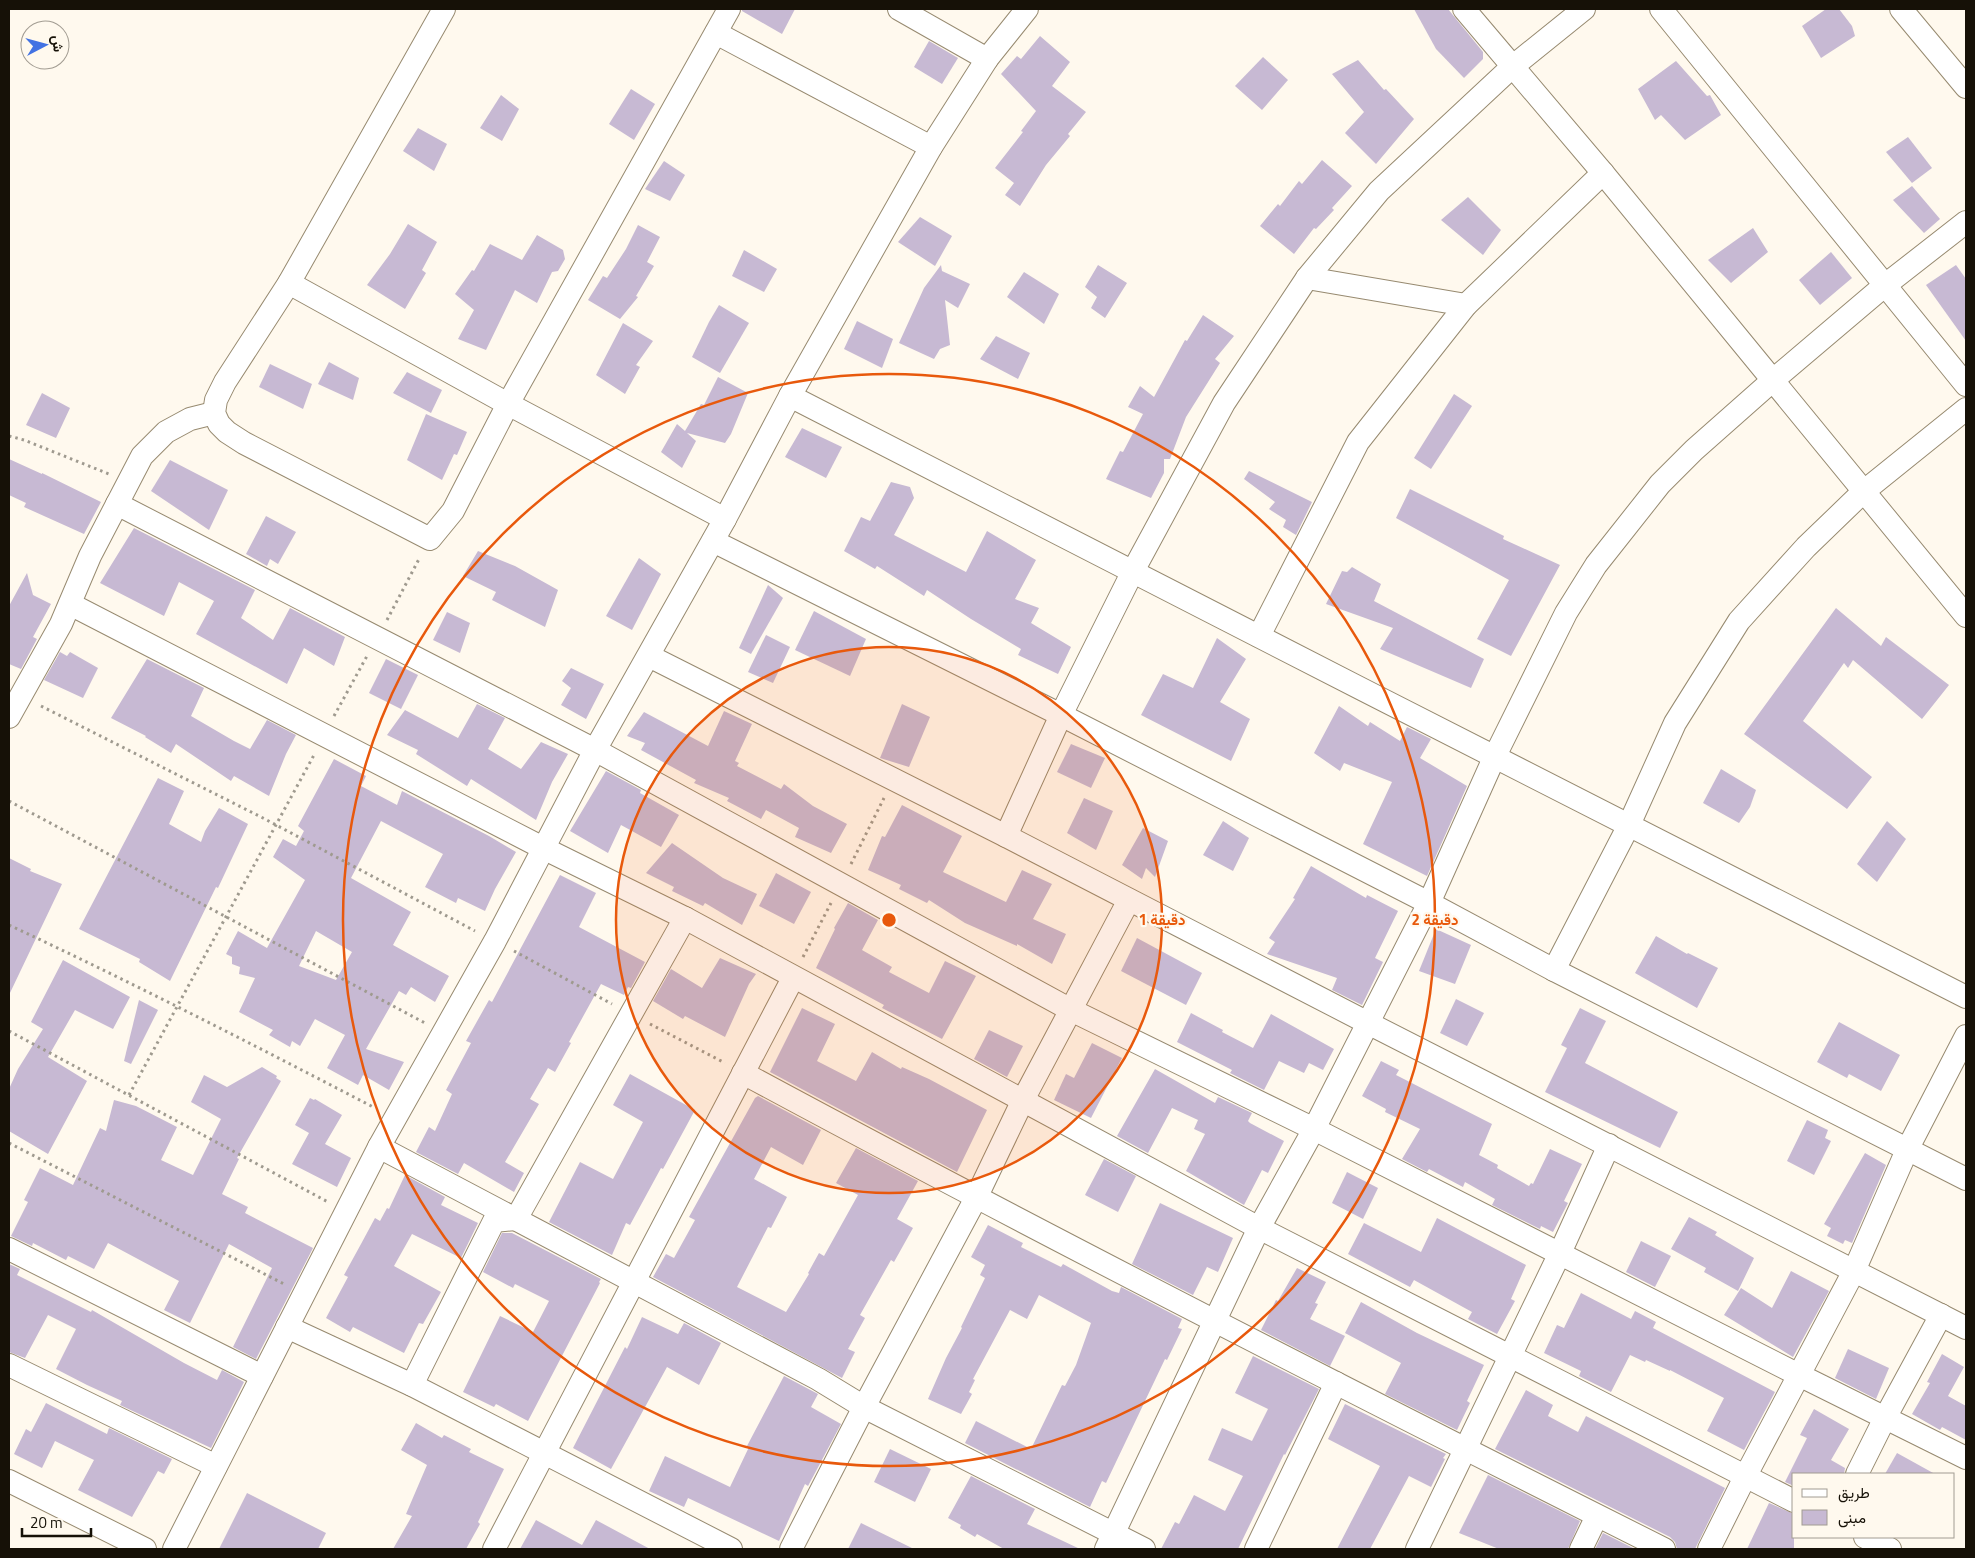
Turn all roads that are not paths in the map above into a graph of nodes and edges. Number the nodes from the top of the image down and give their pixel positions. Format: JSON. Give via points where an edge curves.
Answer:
{"nodes":[{"id":1,"x":444,"y":9,"type":"edge"},
{"id":2,"x":729,"y":9,"type":"edge"},
{"id":3,"x":899,"y":9,"type":"edge"},
{"id":4,"x":1027,"y":9,"type":"edge"},
{"id":5,"x":1464,"y":9,"type":"edge"},
{"id":6,"x":1584,"y":9,"type":"edge"},
{"id":7,"x":1661,"y":9,"type":"edge"},
{"id":8,"x":1901,"y":9,"type":"edge"},
{"id":9,"x":716,"y":32,"type":"junction"},
{"id":10,"x":987,"y":59,"type":"junction"},
{"id":11,"x":1512,"y":67,"type":"junction"},
{"id":12,"x":1966,"y":87,"type":"edge"},
{"id":13,"x":932,"y":147,"type":"junction"},
{"id":14,"x":1603,"y":173,"type":"junction"},
{"id":15,"x":1966,"y":222,"type":"edge"},
{"id":16,"x":1307,"y":278,"type":"junction"},
{"id":17,"x":289,"y":283,"type":"junction"},
{"id":18,"x":1884,"y":286,"type":"junction"},
{"id":19,"x":1466,"y":305,"type":"junction"},
{"id":20,"x":1772,"y":380,"type":"junction"},
{"id":21,"x":1966,"y":385,"type":"edge"},
{"id":22,"x":790,"y":396,"type":"junction"},
{"id":23,"x":508,"y":404,"type":"junction"},
{"id":24,"x":1966,"y":409,"type":"edge"},
{"id":25,"x":214,"y":413,"type":"junction"},
{"id":26,"x":1863,"y":492,"type":"junction"},
{"id":27,"x":117,"y":504,"type":"junction"},
{"id":28,"x":725,"y":520,"type":"junction"},
{"id":29,"x":713,"y":541,"type":"junction"},
{"id":30,"x":1133,"y":571,"type":"junction"},
{"id":31,"x":70,"y":604,"type":"junction"},
{"id":32,"x":1966,"y":616,"type":"edge"},
{"id":33,"x":1259,"y":636,"type":"junction"},
{"id":34,"x":649,"y":656,"type":"junction"},
{"id":35,"x":1061,"y":715,"type":"junction"},
{"id":36,"x":9,"y":717,"type":"edge"},
{"id":37,"x":595,"y":750,"type":"junction"},
{"id":38,"x":1494,"y":758,"type":"junction"},
{"id":39,"x":1628,"y":827,"type":"junction"},
{"id":40,"x":1006,"y":836,"type":"junction"},
{"id":41,"x":543,"y":848,"type":"junction"},
{"id":42,"x":1129,"y":900,"type":"junction"},
{"id":43,"x":1429,"y":903,"type":"junction"},
{"id":44,"x":685,"y":918,"type":"junction"},
{"id":45,"x":1554,"y":970,"type":"junction"},
{"id":46,"x":793,"y":978,"type":"junction"},
{"id":47,"x":1966,"y":997,"type":"edge"},
{"id":48,"x":1071,"y":1010,"type":"junction"},
{"id":49,"x":1368,"y":1024,"type":"junction"},
{"id":50,"x":1966,"y":1036,"type":"edge"},
{"id":51,"x":743,"y":1073,"type":"junction"},
{"id":52,"x":1023,"y":1100,"type":"junction"},
{"id":53,"x":1314,"y":1129,"type":"junction"},
{"id":54,"x":1609,"y":1145,"type":"junction"},
{"id":55,"x":379,"y":1147,"type":"junction"},
{"id":56,"x":1907,"y":1150,"type":"junction"},
{"id":57,"x":1966,"y":1180,"type":"edge"},
{"id":58,"x":976,"y":1198,"type":"junction"},
{"id":59,"x":516,"y":1219,"type":"junction"},
{"id":60,"x":1259,"y":1228,"type":"junction"},
{"id":61,"x":9,"y":1250,"type":"edge"},
{"id":62,"x":1560,"y":1253,"type":"junction"},
{"id":63,"x":1854,"y":1271,"type":"junction"},
{"id":64,"x":633,"y":1282,"type":"junction"},
{"id":65,"x":1941,"y":1315,"type":"junction"},
{"id":66,"x":1214,"y":1320,"type":"junction"},
{"id":67,"x":287,"y":1327,"type":"junction"},
{"id":68,"x":1966,"y":1328,"type":"edge"},
{"id":69,"x":1511,"y":1357,"type":"junction"},
{"id":70,"x":9,"y":1366,"type":"edge"},
{"id":71,"x":1798,"y":1375,"type":"junction"},
{"id":72,"x":262,"y":1376,"type":"junction"},
{"id":73,"x":1336,"y":1383,"type":"junction"},
{"id":74,"x":412,"y":1385,"type":"junction"},
{"id":75,"x":864,"y":1407,"type":"junction"},
{"id":76,"x":1885,"y":1418,"type":"junction"},
{"id":77,"x":1465,"y":1450,"type":"junction"},
{"id":78,"x":545,"y":1453,"type":"junction"},
{"id":79,"x":1966,"y":1458,"type":"edge"},
{"id":80,"x":216,"y":1466,"type":"junction"},
{"id":81,"x":1858,"y":1473,"type":"edge"},
{"id":82,"x":1744,"y":1477,"type":"junction"},
{"id":83,"x":9,"y":1481,"type":"edge"},
{"id":84,"x":1792,"y":1500,"type":"edge"},
{"id":85,"x":1597,"y":1516,"type":"junction"},
{"id":86,"x":1867,"y":1538,"type":"edge"},
{"id":87,"x":1110,"y":1541,"type":"edge"},
{"id":88,"x":145,"y":1549,"type":"edge"},
{"id":89,"x":174,"y":1549,"type":"edge"},
{"id":90,"x":494,"y":1549,"type":"edge"},
{"id":91,"x":731,"y":1549,"type":"edge"},
{"id":92,"x":791,"y":1549,"type":"edge"},
{"id":93,"x":1144,"y":1549,"type":"edge"},
{"id":94,"x":1256,"y":1549,"type":"edge"},
{"id":95,"x":1417,"y":1549,"type":"edge"},
{"id":96,"x":1581,"y":1549,"type":"edge"},
{"id":97,"x":1664,"y":1549,"type":"edge"},
{"id":98,"x":1709,"y":1549,"type":"edge"},
{"id":99,"x":1890,"y":1549,"type":"edge"}],
"edges":[{"from":1,"to":17,"type":"street"},
{"from":2,"to":9,"type":"street"},
{"from":3,"to":10,"type":"street"},
{"from":4,"to":10,"type":"street"},
{"from":5,"to":11,"type":"street"},
{"from":6,"to":11,"type":"street"},
{"from":7,"to":18,"type":"street"},
{"from":8,"to":12,"type":"street"},
{"from":9,"to":13,"type":"street"},
{"from":9,"to":23,"type":"street"},
{"from":10,"to":13,"type":"street"},
{"from":11,"to":14,"type":"street"},
{"from":11,"to":16,"type":"street","via":[[1378,191]]},
{"from":13,"to":22,"type":"street"},
{"from":14,"to":19,"type":"street"},
{"from":14,"to":20,"type":"street"},
{"from":15,"to":18,"type":"street"},
{"from":16,"to":19,"type":"street"},
{"from":16,"to":30,"type":"street","via":[[1224,403]]},
{"from":17,"to":23,"type":"street"},
{"from":17,"to":25,"type":"street","via":[[225,382]]},
{"from":18,"to":20,"type":"street"},
{"from":18,"to":21,"type":"street"},
{"from":19,"to":33,"type":"street","via":[[1358,442]]},
{"from":20,"to":26,"type":"street"},
{"from":20,"to":38,"type":"street","via":[[1660,484],[1596,565],[1566,613]]},
{"from":22,"to":28,"type":"street"},
{"from":22,"to":30,"type":"street"},
{"from":23,"to":25,"type":"street","via":[[453,511],[430,539],[244,442],[227,432]]},
{"from":23,"to":28,"type":"street"},
{"from":24,"to":26,"type":"street"},
{"from":25,"to":27,"type":"street","via":[[190,419],[166,432],[142,456]]},
{"from":26,"to":32,"type":"street"},
{"from":26,"to":39,"type":"street","via":[[1806,547],[1740,621],[1675,722]]},
{"from":27,"to":31,"type":"street"},
{"from":27,"to":37,"type":"street"},
{"from":28,"to":29,"type":"street"},
{"from":29,"to":34,"type":"street"},
{"from":29,"to":35,"type":"street"},
{"from":30,"to":33,"type":"street"},
{"from":30,"to":35,"type":"street"},
{"from":31,"to":36,"type":"street"},
{"from":31,"to":41,"type":"street"},
{"from":33,"to":38,"type":"street"},
{"from":34,"to":37,"type":"street"},
{"from":34,"to":40,"type":"street"},
{"from":35,"to":40,"type":"street"},
{"from":35,"to":43,"type":"street"},
{"from":37,"to":41,"type":"street"},
{"from":37,"to":48,"type":"street"},
{"from":38,"to":39,"type":"street"},
{"from":38,"to":43,"type":"street"},
{"from":39,"to":45,"type":"street"},
{"from":39,"to":47,"type":"street"},
{"from":40,"to":42,"type":"street"},
{"from":41,"to":44,"type":"street"},
{"from":41,"to":55,"type":"street","via":[[495,941]]},
{"from":42,"to":48,"type":"street"},
{"from":42,"to":49,"type":"street"},
{"from":43,"to":45,"type":"street"},
{"from":43,"to":49,"type":"street"},
{"from":44,"to":46,"type":"street"},
{"from":44,"to":59,"type":"street"},
{"from":45,"to":56,"type":"street"},
{"from":46,"to":51,"type":"street"},
{"from":46,"to":52,"type":"street"},
{"from":48,"to":52,"type":"street"},
{"from":48,"to":53,"type":"street"},
{"from":49,"to":53,"type":"street"},
{"from":49,"to":54,"type":"street"},
{"from":50,"to":56,"type":"street"},
{"from":51,"to":58,"type":"street"},
{"from":51,"to":64,"type":"street"},
{"from":52,"to":58,"type":"street"},
{"from":52,"to":60,"type":"street"},
{"from":53,"to":60,"type":"street"},
{"from":53,"to":62,"type":"street"},
{"from":54,"to":62,"type":"street"},
{"from":54,"to":63,"type":"street"},
{"from":55,"to":59,"type":"street"},
{"from":55,"to":67,"type":"street"},
{"from":56,"to":57,"type":"street"},
{"from":56,"to":63,"type":"street"},
{"from":58,"to":66,"type":"street"},
{"from":58,"to":75,"type":"street"},
{"from":59,"to":64,"type":"street"},
{"from":59,"to":74,"type":"street","via":[[494,1221]]},
{"from":60,"to":66,"type":"street"},
{"from":60,"to":69,"type":"street"},
{"from":61,"to":72,"type":"street"},
{"from":62,"to":69,"type":"street"},
{"from":62,"to":71,"type":"street"},
{"from":63,"to":65,"type":"street"},
{"from":63,"to":71,"type":"street"},
{"from":64,"to":75,"type":"street"},
{"from":64,"to":78,"type":"street"},
{"from":65,"to":68,"type":"street"},
{"from":65,"to":76,"type":"street"},
{"from":66,"to":73,"type":"street"},
{"from":66,"to":87,"type":"street"},
{"from":67,"to":72,"type":"street"},
{"from":67,"to":74,"type":"street"},
{"from":69,"to":77,"type":"street"},
{"from":69,"to":82,"type":"street"},
{"from":70,"to":80,"type":"street"},
{"from":71,"to":76,"type":"street"},
{"from":71,"to":82,"type":"street"},
{"from":72,"to":80,"type":"street"},
{"from":73,"to":77,"type":"street"},
{"from":73,"to":94,"type":"street"},
{"from":74,"to":78,"type":"street"},
{"from":75,"to":87,"type":"street"},
{"from":75,"to":92,"type":"street"},
{"from":76,"to":79,"type":"street"},
{"from":76,"to":81,"type":"street"},
{"from":77,"to":85,"type":"street"},
{"from":77,"to":95,"type":"street"},
{"from":78,"to":90,"type":"street"},
{"from":78,"to":91,"type":"street"},
{"from":80,"to":89,"type":"street"},
{"from":82,"to":84,"type":"street"},
{"from":82,"to":98,"type":"street"},
{"from":83,"to":88,"type":"street"},
{"from":85,"to":96,"type":"street"},
{"from":85,"to":97,"type":"street"},
{"from":86,"to":99,"type":"street"},
{"from":87,"to":93,"type":"street"}]}
